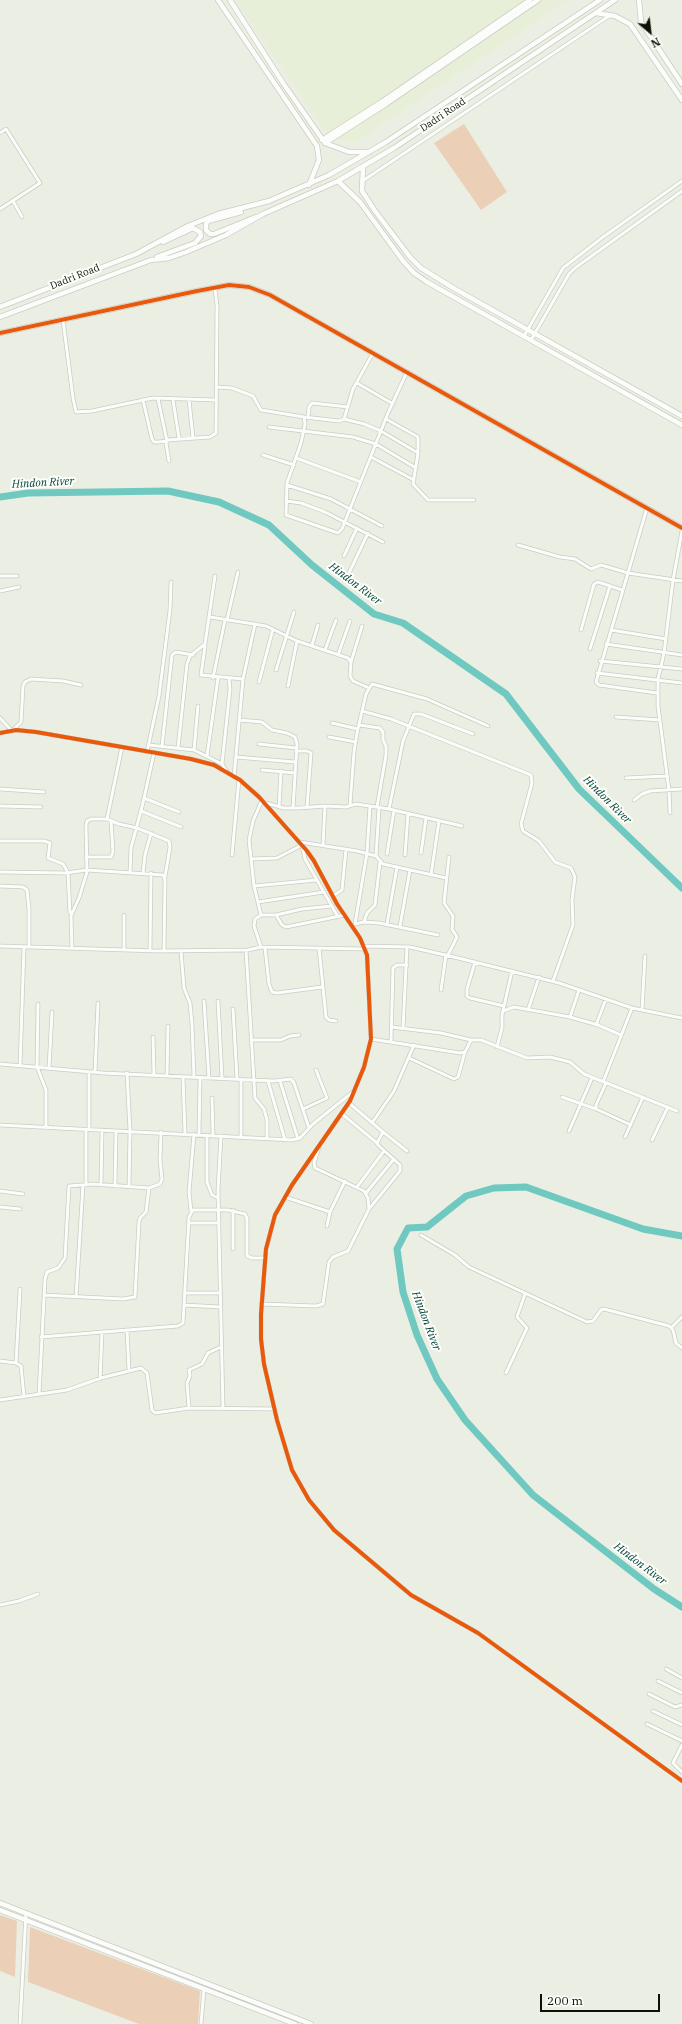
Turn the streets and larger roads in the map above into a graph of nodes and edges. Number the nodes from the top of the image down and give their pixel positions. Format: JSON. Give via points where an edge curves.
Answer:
{"nodes":[{"id":1,"x":218,"y":0,"type":"edge"},
{"id":2,"x":230,"y":0,"type":"edge"},
{"id":3,"x":530,"y":0,"type":"edge"},
{"id":4,"x":538,"y":0,"type":"edge"},
{"id":5,"x":600,"y":0,"type":"edge"},
{"id":6,"x":615,"y":0,"type":"edge"},
{"id":7,"x":639,"y":0,"type":"edge"},
{"id":8,"x":596,"y":13,"type":"junction"},
{"id":9,"x":609,"y":16,"type":"junction"},
{"id":10,"x":678,"y":79,"type":"junction"},
{"id":11,"x":671,"y":83,"type":"junction"},
{"id":12,"x":682,"y":84,"type":"edge"},
{"id":13,"x":682,"y":100,"type":"edge"},
{"id":14,"x":308,"y":120,"type":"junction"},
{"id":15,"x":302,"y":124,"type":"junction"},
{"id":16,"x":0,"y":133,"type":"edge"},
{"id":17,"x":324,"y":142,"type":"junction"},
{"id":18,"x":373,"y":151,"type":"junction"},
{"id":19,"x":363,"y":167,"type":"junction"},
{"id":20,"x":338,"y":181,"type":"junction"},
{"id":21,"x":682,"y":181,"type":"edge"},
{"id":22,"x":361,"y":182,"type":"junction"},
{"id":23,"x":309,"y":185,"type":"junction"},
{"id":24,"x":682,"y":191,"type":"edge"},
{"id":25,"x":13,"y":201,"type":"junction"},
{"id":26,"x":254,"y":206,"type":"junction"},
{"id":27,"x":0,"y":209,"type":"edge"},
{"id":28,"x":263,"y":214,"type":"junction"},
{"id":29,"x":22,"y":217,"type":"dead end"},
{"id":30,"x":151,"y":247,"type":"junction"},
{"id":31,"x":151,"y":260,"type":"junction"},
{"id":32,"x":215,"y":289,"type":"junction"},
{"id":33,"x":0,"y":307,"type":"edge"},
{"id":34,"x":0,"y":317,"type":"edge"},
{"id":35,"x":63,"y":320,"type":"junction"},
{"id":36,"x":528,"y":328,"type":"junction"},
{"id":37,"x":0,"y":333,"type":"edge"},
{"id":38,"x":535,"y":333,"type":"junction"},
{"id":39,"x":524,"y":336,"type":"junction"},
{"id":40,"x":531,"y":340,"type":"junction"},
{"id":41,"x":372,"y":353,"type":"junction"},
{"id":42,"x":407,"y":372,"type":"junction"},
{"id":43,"x":357,"y":383,"type":"junction"},
{"id":44,"x":216,"y":386,"type":"junction"},
{"id":45,"x":158,"y":399,"type":"junction"},
{"id":46,"x":143,"y":400,"type":"junction"},
{"id":47,"x":173,"y":400,"type":"junction"},
{"id":48,"x":189,"y":400,"type":"junction"},
{"id":49,"x":216,"y":400,"type":"junction"},
{"id":50,"x":393,"y":404,"type":"junction"},
{"id":51,"x":348,"y":407,"type":"junction"},
{"id":52,"x":682,"y":416,"type":"edge"},
{"id":53,"x":306,"y":417,"type":"junction"},
{"id":54,"x":386,"y":419,"type":"junction"},
{"id":55,"x":344,"y":420,"type":"junction"},
{"id":56,"x":682,"y":425,"type":"edge"},
{"id":57,"x":269,"y":427,"type":"dead end"},
{"id":58,"x":304,"y":431,"type":"junction"},
{"id":59,"x":381,"y":431,"type":"junction"},
{"id":60,"x":179,"y":438,"type":"junction"},
{"id":61,"x":193,"y":438,"type":"junction"},
{"id":62,"x":167,"y":441,"type":"junction"},
{"id":63,"x":376,"y":444,"type":"junction"},
{"id":64,"x":418,"y":453,"type":"junction"},
{"id":65,"x":263,"y":455,"type":"dead end"},
{"id":66,"x":371,"y":457,"type":"junction"},
{"id":67,"x":296,"y":458,"type":"junction"},
{"id":68,"x":169,"y":461,"type":"dead end"},
{"id":69,"x":294,"y":465,"type":"junction"},
{"id":70,"x":416,"y":468,"type":"junction"},
{"id":71,"x":414,"y":480,"type":"junction"},
{"id":72,"x":361,"y":482,"type":"junction"},
{"id":73,"x":287,"y":485,"type":"junction"},
{"id":74,"x":474,"y":500,"type":"dead end"},
{"id":75,"x":286,"y":501,"type":"junction"},
{"id":76,"x":647,"y":508,"type":"junction"},
{"id":77,"x":350,"y":509,"type":"junction"},
{"id":78,"x":345,"y":521,"type":"junction"},
{"id":79,"x":382,"y":526,"type":"dead end"},
{"id":80,"x":357,"y":528,"type":"junction"},
{"id":81,"x":682,"y":528,"type":"edge"},
{"id":82,"x":682,"y":531,"type":"edge"},
{"id":83,"x":368,"y":533,"type":"junction"},
{"id":84,"x":383,"y":542,"type":"dead end"},
{"id":85,"x":518,"y":545,"type":"dead end"},
{"id":86,"x":344,"y":556,"type":"dead end"},
{"id":87,"x":677,"y":560,"type":"junction"},
{"id":88,"x":682,"y":562,"type":"edge"},
{"id":89,"x":238,"y":572,"type":"dead end"},
{"id":90,"x":628,"y":573,"type":"junction"},
{"id":91,"x":0,"y":576,"type":"edge"},
{"id":92,"x":17,"y":576,"type":"dead end"},
{"id":93,"x":215,"y":576,"type":"dead end"},
{"id":94,"x":348,"y":576,"type":"dead end"},
{"id":95,"x":673,"y":580,"type":"junction"},
{"id":96,"x":682,"y":581,"type":"edge"},
{"id":97,"x":171,"y":582,"type":"dead end"},
{"id":98,"x":610,"y":586,"type":"junction"},
{"id":99,"x":19,"y":587,"type":"dead end"},
{"id":100,"x":622,"y":590,"type":"junction"},
{"id":101,"x":0,"y":591,"type":"edge"},
{"id":102,"x":294,"y":612,"type":"dead end"},
{"id":103,"x":210,"y":617,"type":"junction"},
{"id":104,"x":226,"y":620,"type":"junction"},
{"id":105,"x":336,"y":620,"type":"dead end"},
{"id":106,"x":350,"y":621,"type":"dead end"},
{"id":107,"x":255,"y":624,"type":"junction"},
{"id":108,"x":318,"y":626,"type":"dead end"},
{"id":109,"x":362,"y":626,"type":"dead end"},
{"id":110,"x":273,"y":629,"type":"junction"},
{"id":111,"x":581,"y":630,"type":"dead end"},
{"id":112,"x":611,"y":630,"type":"junction"},
{"id":113,"x":285,"y":636,"type":"junction"},
{"id":114,"x":666,"y":639,"type":"junction"},
{"id":115,"x":298,"y":641,"type":"junction"},
{"id":116,"x":205,"y":644,"type":"junction"},
{"id":117,"x":606,"y":644,"type":"junction"},
{"id":118,"x":312,"y":645,"type":"junction"},
{"id":119,"x":590,"y":649,"type":"dead end"},
{"id":120,"x":325,"y":650,"type":"junction"},
{"id":121,"x":664,"y":653,"type":"junction"},
{"id":122,"x":193,"y":655,"type":"junction"},
{"id":123,"x":338,"y":655,"type":"junction"},
{"id":124,"x":682,"y":655,"type":"edge"},
{"id":125,"x":600,"y":661,"type":"junction"},
{"id":126,"x":351,"y":662,"type":"junction"},
{"id":127,"x":661,"y":667,"type":"junction"},
{"id":128,"x":682,"y":669,"type":"edge"},
{"id":129,"x":276,"y":670,"type":"dead end"},
{"id":130,"x":597,"y":673,"type":"junction"},
{"id":131,"x":213,"y":678,"type":"junction"},
{"id":132,"x":218,"y":678,"type":"junction"},
{"id":133,"x":229,"y":679,"type":"junction"},
{"id":134,"x":243,"y":679,"type":"junction"},
{"id":135,"x":658,"y":679,"type":"junction"},
{"id":136,"x":259,"y":682,"type":"dead end"},
{"id":137,"x":682,"y":683,"type":"edge"},
{"id":138,"x":81,"y":685,"type":"dead end"},
{"id":139,"x":288,"y":686,"type":"dead end"},
{"id":140,"x":369,"y":688,"type":"junction"},
{"id":141,"x":657,"y":693,"type":"junction"},
{"id":142,"x":198,"y":706,"type":"dead end"},
{"id":143,"x":362,"y":711,"type":"junction"},
{"id":144,"x":616,"y":717,"type":"dead end"},
{"id":145,"x":0,"y":718,"type":"edge"},
{"id":146,"x":239,"y":720,"type":"junction"},
{"id":147,"x":660,"y":720,"type":"junction"},
{"id":148,"x":332,"y":723,"type":"dead end"},
{"id":149,"x":409,"y":726,"type":"junction"},
{"id":150,"x":488,"y":726,"type":"dead end"},
{"id":151,"x":359,"y":727,"type":"junction"},
{"id":152,"x":12,"y":731,"type":"junction"},
{"id":153,"x":0,"y":733,"type":"edge"},
{"id":154,"x":473,"y":734,"type":"dead end"},
{"id":155,"x":329,"y":737,"type":"dead end"},
{"id":156,"x":356,"y":742,"type":"junction"},
{"id":157,"x":259,"y":744,"type":"dead end"},
{"id":158,"x":149,"y":745,"type":"junction"},
{"id":159,"x":162,"y":746,"type":"junction"},
{"id":160,"x":122,"y":748,"type":"junction"},
{"id":161,"x":178,"y":748,"type":"junction"},
{"id":162,"x":296,"y":749,"type":"junction"},
{"id":163,"x":194,"y":750,"type":"junction"},
{"id":164,"x":147,"y":752,"type":"junction"},
{"id":165,"x":154,"y":753,"type":"junction"},
{"id":166,"x":207,"y":756,"type":"junction"},
{"id":167,"x":236,"y":757,"type":"junction"},
{"id":168,"x":295,"y":762,"type":"junction"},
{"id":169,"x":222,"y":764,"type":"junction"},
{"id":170,"x":262,"y":770,"type":"dead end"},
{"id":171,"x":281,"y":772,"type":"junction"},
{"id":172,"x":228,"y":773,"type":"junction"},
{"id":173,"x":295,"y":773,"type":"junction"},
{"id":174,"x":234,"y":776,"type":"junction"},
{"id":175,"x":666,"y":776,"type":"junction"},
{"id":176,"x":626,"y":778,"type":"dead end"},
{"id":177,"x":239,"y":780,"type":"junction"},
{"id":178,"x":682,"y":789,"type":"edge"},
{"id":179,"x":0,"y":790,"type":"edge"},
{"id":180,"x":669,"y":790,"type":"junction"},
{"id":181,"x":44,"y":792,"type":"dead end"},
{"id":182,"x":144,"y":798,"type":"junction"},
{"id":183,"x":634,"y":800,"type":"dead end"},
{"id":184,"x":263,"y":802,"type":"junction"},
{"id":185,"x":350,"y":805,"type":"junction"},
{"id":186,"x":0,"y":806,"type":"edge"},
{"id":187,"x":325,"y":806,"type":"junction"},
{"id":188,"x":370,"y":806,"type":"junction"},
{"id":189,"x":41,"y":807,"type":"dead end"},
{"id":190,"x":279,"y":807,"type":"junction"},
{"id":191,"x":378,"y":807,"type":"junction"},
{"id":192,"x":293,"y":808,"type":"junction"},
{"id":193,"x":307,"y":808,"type":"junction"},
{"id":194,"x":389,"y":809,"type":"junction"},
{"id":195,"x":394,"y":810,"type":"junction"},
{"id":196,"x":141,"y":811,"type":"junction"},
{"id":197,"x":179,"y":812,"type":"dead end"},
{"id":198,"x":670,"y":813,"type":"dead end"},
{"id":199,"x":408,"y":814,"type":"junction"},
{"id":200,"x":426,"y":818,"type":"junction"},
{"id":201,"x":109,"y":820,"type":"junction"},
{"id":202,"x":439,"y":821,"type":"junction"},
{"id":203,"x":462,"y":826,"type":"dead end"},
{"id":204,"x":181,"y":827,"type":"dead end"},
{"id":205,"x":137,"y":828,"type":"junction"},
{"id":206,"x":152,"y":833,"type":"junction"},
{"id":207,"x":0,"y":841,"type":"edge"},
{"id":208,"x":300,"y":842,"type":"junction"},
{"id":209,"x":323,"y":845,"type":"junction"},
{"id":210,"x":302,"y":846,"type":"junction"},
{"id":211,"x":346,"y":849,"type":"junction"},
{"id":212,"x":367,"y":853,"type":"junction"},
{"id":213,"x":421,"y":853,"type":"dead end"},
{"id":214,"x":387,"y":854,"type":"dead end"},
{"id":215,"x":232,"y":855,"type":"dead end"},
{"id":216,"x":405,"y":855,"type":"dead end"},
{"id":217,"x":376,"y":856,"type":"junction"},
{"id":218,"x":86,"y":857,"type":"junction"},
{"id":219,"x":449,"y":857,"type":"dead end"},
{"id":220,"x":251,"y":859,"type":"junction"},
{"id":221,"x":380,"y":862,"type":"junction"},
{"id":222,"x":397,"y":867,"type":"junction"},
{"id":223,"x":87,"y":870,"type":"junction"},
{"id":224,"x":410,"y":870,"type":"junction"},
{"id":225,"x":0,"y":872,"type":"edge"},
{"id":226,"x":130,"y":872,"type":"junction"},
{"id":227,"x":68,"y":873,"type":"junction"},
{"id":228,"x":143,"y":873,"type":"junction"},
{"id":229,"x":151,"y":873,"type":"junction"},
{"id":230,"x":432,"y":875,"type":"junction"},
{"id":231,"x":165,"y":877,"type":"junction"},
{"id":232,"x":446,"y":878,"type":"junction"},
{"id":233,"x":317,"y":880,"type":"junction"},
{"id":234,"x":0,"y":886,"type":"edge"},
{"id":235,"x":254,"y":886,"type":"junction"},
{"id":236,"x":324,"y":892,"type":"junction"},
{"id":237,"x":333,"y":896,"type":"junction"},
{"id":238,"x":258,"y":902,"type":"junction"},
{"id":239,"x":332,"y":906,"type":"junction"},
{"id":240,"x":261,"y":915,"type":"junction"},
{"id":241,"x":276,"y":915,"type":"junction"},
{"id":242,"x":345,"y":915,"type":"junction"},
{"id":243,"x":71,"y":916,"type":"junction"},
{"id":244,"x":124,"y":916,"type":"dead end"},
{"id":245,"x":338,"y":917,"type":"junction"},
{"id":246,"x":364,"y":922,"type":"junction"},
{"id":247,"x":387,"y":924,"type":"junction"},
{"id":248,"x":354,"y":925,"type":"junction"},
{"id":249,"x":400,"y":926,"type":"junction"},
{"id":250,"x":438,"y":935,"type":"dead end"},
{"id":251,"x":0,"y":946,"type":"edge"},
{"id":252,"x":24,"y":947,"type":"junction"},
{"id":253,"x":29,"y":947,"type":"junction"},
{"id":254,"x":263,"y":947,"type":"junction"},
{"id":255,"x":408,"y":947,"type":"junction"},
{"id":256,"x":72,"y":948,"type":"junction"},
{"id":257,"x":319,"y":948,"type":"junction"},
{"id":258,"x":364,"y":948,"type":"junction"},
{"id":259,"x":124,"y":949,"type":"junction"},
{"id":260,"x":150,"y":950,"type":"junction"},
{"id":261,"x":246,"y":950,"type":"junction"},
{"id":262,"x":164,"y":951,"type":"junction"},
{"id":263,"x":182,"y":951,"type":"junction"},
{"id":264,"x":447,"y":955,"type":"junction"},
{"id":265,"x":645,"y":956,"type":"dead end"},
{"id":266,"x":475,"y":962,"type":"junction"},
{"id":267,"x":407,"y":965,"type":"junction"},
{"id":268,"x":512,"y":971,"type":"junction"},
{"id":269,"x":539,"y":977,"type":"junction"},
{"id":270,"x":553,"y":981,"type":"junction"},
{"id":271,"x":322,"y":987,"type":"junction"},
{"id":272,"x":441,"y":990,"type":"dead end"},
{"id":273,"x":579,"y":990,"type":"junction"},
{"id":274,"x":606,"y":999,"type":"junction"},
{"id":275,"x":204,"y":1001,"type":"dead end"},
{"id":276,"x":218,"y":1001,"type":"dead end"},
{"id":277,"x":38,"y":1004,"type":"dead end"},
{"id":278,"x":98,"y":1004,"type":"dead end"},
{"id":279,"x":504,"y":1006,"type":"junction"},
{"id":280,"x":632,"y":1008,"type":"junction"},
{"id":281,"x":233,"y":1009,"type":"dead end"},
{"id":282,"x":528,"y":1010,"type":"junction"},
{"id":283,"x":642,"y":1010,"type":"junction"},
{"id":284,"x":503,"y":1011,"type":"junction"},
{"id":285,"x":52,"y":1012,"type":"dead end"},
{"id":286,"x":570,"y":1017,"type":"junction"},
{"id":287,"x":682,"y":1018,"type":"edge"},
{"id":288,"x":336,"y":1021,"type":"dead end"},
{"id":289,"x":596,"y":1025,"type":"junction"},
{"id":290,"x":168,"y":1026,"type":"dead end"},
{"id":291,"x":391,"y":1027,"type":"junction"},
{"id":292,"x":403,"y":1028,"type":"junction"},
{"id":293,"x":299,"y":1035,"type":"dead end"},
{"id":294,"x":621,"y":1035,"type":"junction"},
{"id":295,"x":153,"y":1037,"type":"dead end"},
{"id":296,"x":371,"y":1039,"type":"junction"},
{"id":297,"x":251,"y":1040,"type":"junction"},
{"id":298,"x":471,"y":1040,"type":"junction"},
{"id":299,"x":392,"y":1042,"type":"junction"},
{"id":300,"x":414,"y":1045,"type":"junction"},
{"id":301,"x":498,"y":1047,"type":"junction"},
{"id":302,"x":465,"y":1052,"type":"junction"},
{"id":303,"x":409,"y":1058,"type":"junction"},
{"id":304,"x":0,"y":1064,"type":"edge"},
{"id":305,"x":20,"y":1066,"type":"junction"},
{"id":306,"x":37,"y":1067,"type":"junction"},
{"id":307,"x":49,"y":1068,"type":"junction"},
{"id":308,"x":316,"y":1070,"type":"dead end"},
{"id":309,"x":89,"y":1072,"type":"junction"},
{"id":310,"x":95,"y":1072,"type":"junction"},
{"id":311,"x":127,"y":1074,"type":"junction"},
{"id":312,"x":154,"y":1075,"type":"junction"},
{"id":313,"x":167,"y":1076,"type":"junction"},
{"id":314,"x":183,"y":1077,"type":"junction"},
{"id":315,"x":194,"y":1077,"type":"junction"},
{"id":316,"x":200,"y":1078,"type":"junction"},
{"id":317,"x":209,"y":1078,"type":"junction"},
{"id":318,"x":222,"y":1078,"type":"junction"},
{"id":319,"x":592,"y":1078,"type":"junction"},
{"id":320,"x":236,"y":1079,"type":"junction"},
{"id":321,"x":241,"y":1079,"type":"junction"},
{"id":322,"x":254,"y":1080,"type":"junction"},
{"id":323,"x":268,"y":1081,"type":"junction"},
{"id":324,"x":280,"y":1081,"type":"junction"},
{"id":325,"x":604,"y":1082,"type":"junction"},
{"id":326,"x":355,"y":1090,"type":"junction"},
{"id":327,"x":562,"y":1097,"type":"dead end"},
{"id":328,"x":643,"y":1097,"type":"junction"},
{"id":329,"x":212,"y":1098,"type":"dead end"},
{"id":330,"x":349,"y":1103,"type":"junction"},
{"id":331,"x":580,"y":1104,"type":"junction"},
{"id":332,"x":668,"y":1107,"type":"junction"},
{"id":333,"x":303,"y":1109,"type":"junction"},
{"id":334,"x":596,"y":1109,"type":"junction"},
{"id":335,"x":677,"y":1111,"type":"dead end"},
{"id":336,"x":342,"y":1114,"type":"junction"},
{"id":337,"x":372,"y":1123,"type":"junction"},
{"id":338,"x":0,"y":1125,"type":"edge"},
{"id":339,"x":631,"y":1125,"type":"junction"},
{"id":340,"x":46,"y":1128,"type":"junction"},
{"id":341,"x":309,"y":1128,"type":"junction"},
{"id":342,"x":88,"y":1130,"type":"junction"},
{"id":343,"x":102,"y":1130,"type":"junction"},
{"id":344,"x":116,"y":1131,"type":"junction"},
{"id":345,"x":130,"y":1131,"type":"junction"},
{"id":346,"x":569,"y":1131,"type":"dead end"},
{"id":347,"x":161,"y":1132,"type":"junction"},
{"id":348,"x":382,"y":1132,"type":"junction"},
{"id":349,"x":185,"y":1134,"type":"junction"},
{"id":350,"x":194,"y":1134,"type":"junction"},
{"id":351,"x":199,"y":1134,"type":"junction"},
{"id":352,"x":207,"y":1135,"type":"junction"},
{"id":353,"x":213,"y":1135,"type":"junction"},
{"id":354,"x":221,"y":1136,"type":"junction"},
{"id":355,"x":241,"y":1136,"type":"junction"},
{"id":356,"x":625,"y":1137,"type":"dead end"},
{"id":357,"x":267,"y":1138,"type":"junction"},
{"id":358,"x":298,"y":1139,"type":"junction"},
{"id":359,"x":285,"y":1140,"type":"junction"},
{"id":360,"x":652,"y":1140,"type":"dead end"},
{"id":361,"x":377,"y":1143,"type":"junction"},
{"id":362,"x":320,"y":1145,"type":"junction"},
{"id":363,"x":384,"y":1151,"type":"junction"},
{"id":364,"x":407,"y":1151,"type":"dead end"},
{"id":365,"x":394,"y":1159,"type":"junction"},
{"id":366,"x":345,"y":1181,"type":"junction"},
{"id":367,"x":85,"y":1185,"type":"junction"},
{"id":368,"x":101,"y":1185,"type":"junction"},
{"id":369,"x":115,"y":1186,"type":"junction"},
{"id":370,"x":129,"y":1186,"type":"junction"},
{"id":371,"x":357,"y":1187,"type":"junction"},
{"id":372,"x":149,"y":1188,"type":"junction"},
{"id":373,"x":0,"y":1191,"type":"edge"},
{"id":374,"x":366,"y":1193,"type":"junction"},
{"id":375,"x":23,"y":1194,"type":"dead end"},
{"id":376,"x":285,"y":1197,"type":"junction"},
{"id":377,"x":218,"y":1198,"type":"junction"},
{"id":378,"x":0,"y":1207,"type":"edge"},
{"id":379,"x":20,"y":1209,"type":"dead end"},
{"id":380,"x":218,"y":1209,"type":"junction"},
{"id":381,"x":370,"y":1209,"type":"junction"},
{"id":382,"x":233,"y":1210,"type":"junction"},
{"id":383,"x":191,"y":1211,"type":"junction"},
{"id":384,"x":330,"y":1212,"type":"junction"},
{"id":385,"x":189,"y":1223,"type":"junction"},
{"id":386,"x":219,"y":1223,"type":"junction"},
{"id":387,"x":327,"y":1226,"type":"dead end"},
{"id":388,"x":421,"y":1235,"type":"dead end"},
{"id":389,"x":233,"y":1249,"type":"dead end"},
{"id":390,"x":265,"y":1258,"type":"junction"},
{"id":391,"x":20,"y":1289,"type":"dead end"},
{"id":392,"x":185,"y":1293,"type":"junction"},
{"id":393,"x":220,"y":1293,"type":"junction"},
{"id":394,"x":525,"y":1294,"type":"junction"},
{"id":395,"x":44,"y":1295,"type":"junction"},
{"id":396,"x":76,"y":1297,"type":"junction"},
{"id":397,"x":261,"y":1304,"type":"junction"},
{"id":398,"x":184,"y":1305,"type":"junction"},
{"id":399,"x":220,"y":1307,"type":"junction"},
{"id":400,"x":682,"y":1317,"type":"edge"},
{"id":401,"x":671,"y":1328,"type":"junction"},
{"id":402,"x":127,"y":1330,"type":"junction"},
{"id":403,"x":102,"y":1332,"type":"junction"},
{"id":404,"x":41,"y":1337,"type":"junction"},
{"id":405,"x":221,"y":1347,"type":"junction"},
{"id":406,"x":682,"y":1348,"type":"edge"},
{"id":407,"x":0,"y":1362,"type":"edge"},
{"id":408,"x":16,"y":1363,"type":"junction"},
{"id":409,"x":129,"y":1371,"type":"junction"},
{"id":410,"x":506,"y":1373,"type":"dead end"},
{"id":411,"x":100,"y":1378,"type":"junction"},
{"id":412,"x":39,"y":1395,"type":"junction"},
{"id":413,"x":24,"y":1397,"type":"junction"},
{"id":414,"x":0,"y":1400,"type":"edge"},
{"id":415,"x":189,"y":1408,"type":"junction"},
{"id":416,"x":223,"y":1408,"type":"junction"},
{"id":417,"x":274,"y":1409,"type":"junction"},
{"id":418,"x":38,"y":1594,"type":"dead end"},
{"id":419,"x":0,"y":1605,"type":"edge"},
{"id":420,"x":666,"y":1670,"type":"dead end"},
{"id":421,"x":682,"y":1678,"type":"edge"},
{"id":422,"x":658,"y":1681,"type":"dead end"},
{"id":423,"x":682,"y":1693,"type":"edge"},
{"id":424,"x":649,"y":1694,"type":"dead end"},
{"id":425,"x":682,"y":1705,"type":"edge"},
{"id":426,"x":653,"y":1711,"type":"dead end"},
{"id":427,"x":647,"y":1724,"type":"dead end"},
{"id":428,"x":682,"y":1725,"type":"edge"},
{"id":429,"x":682,"y":1741,"type":"edge"},
{"id":430,"x":682,"y":1745,"type":"edge"},
{"id":431,"x":682,"y":1772,"type":"edge"},
{"id":432,"x":682,"y":1781,"type":"edge"},
{"id":433,"x":0,"y":1903,"type":"edge"},
{"id":434,"x":0,"y":1910,"type":"edge"},
{"id":435,"x":26,"y":1913,"type":"junction"},
{"id":436,"x":25,"y":1920,"type":"junction"},
{"id":437,"x":204,"y":1991,"type":"junction"},
{"id":438,"x":20,"y":2024,"type":"edge"},
{"id":439,"x":201,"y":2024,"type":"edge"},
{"id":440,"x":295,"y":2024,"type":"edge"},
{"id":441,"x":311,"y":2024,"type":"edge"}],
"edges":[{"from":1,"to":15,"type":"street"},
{"from":2,"to":14,"type":"street"},
{"from":3,"to":17,"type":"street"},
{"from":4,"to":17,"type":"street","via":[[386,104]]},
{"from":5,"to":18,"type":"street","name":"Dadri Road"},
{"from":6,"to":8,"type":"street","name":"Dadri Road"},
{"from":7,"to":10,"type":"street","via":[[641,22]]},
{"from":8,"to":9,"type":"street"},
{"from":8,"to":19,"type":"street","name":"Dadri Road"},
{"from":9,"to":11,"type":"street","via":[[615,16],[630,24]]},
{"from":9,"to":22,"type":"street"},
{"from":10,"to":11,"type":"street"},
{"from":10,"to":12,"type":"street"},
{"from":11,"to":13,"type":"street"},
{"from":14,"to":15,"type":"street"},
{"from":14,"to":17,"type":"street"},
{"from":15,"to":23,"type":"street","via":[[317,146],[318,153],[316,168]]},
{"from":16,"to":25,"type":"street","via":[[6,129],[40,183]]},
{"from":17,"to":18,"type":"street","via":[[349,152]]},
{"from":18,"to":23,"type":"street","name":"Dadri Road"},
{"from":19,"to":20,"type":"street","name":"Dadri Road"},
{"from":19,"to":22,"type":"street"},
{"from":20,"to":28,"type":"street","name":"Dadri Road"},
{"from":20,"to":39,"type":"street","via":[[360,202],[414,272],[427,282]]},
{"from":21,"to":36,"type":"street","via":[[563,268]]},
{"from":22,"to":36,"type":"street","via":[[362,190],[375,211],[410,257],[422,268],[455,289]]},
{"from":23,"to":26,"type":"street","name":"Dadri Road"},
{"from":24,"to":38,"type":"street","via":[[575,268]]},
{"from":25,"to":27,"type":"street"},
{"from":25,"to":29,"type":"street"},
{"from":26,"to":28,"type":"street","name":"Dadri Road","via":[[208,221],[206,230],[214,234]]},
{"from":26,"to":30,"type":"street","name":"Dadri Road","via":[[218,214],[195,223]]},
{"from":28,"to":31,"type":"street","name":"Dadri Road","via":[[246,225],[186,252],[169,258]]},
{"from":30,"to":31,"type":"street","name":"Dadri Road","via":[[193,228],[200,232],[195,243]]},
{"from":30,"to":33,"type":"street","name":"Dadri Road"},
{"from":31,"to":34,"type":"street","name":"Dadri Road"},
{"from":32,"to":35,"type":"street"},
{"from":32,"to":41,"type":"street","via":[[249,286],[270,295]]},
{"from":32,"to":44,"type":"street"},
{"from":35,"to":37,"type":"street"},
{"from":35,"to":46,"type":"street","via":[[76,412]]},
{"from":36,"to":38,"type":"street"},
{"from":36,"to":39,"type":"street"},
{"from":38,"to":40,"type":"street"},
{"from":38,"to":52,"type":"street"},
{"from":39,"to":40,"type":"street"},
{"from":40,"to":56,"type":"street"},
{"from":41,"to":42,"type":"street"},
{"from":41,"to":43,"type":"street"},
{"from":42,"to":50,"type":"street"},
{"from":42,"to":76,"type":"street"},
{"from":43,"to":50,"type":"street"},
{"from":43,"to":51,"type":"street"},
{"from":44,"to":49,"type":"street"},
{"from":44,"to":53,"type":"street","via":[[232,388],[253,396],[261,410]]},
{"from":45,"to":46,"type":"street"},
{"from":45,"to":47,"type":"street"},
{"from":45,"to":62,"type":"street"},
{"from":46,"to":62,"type":"street","via":[[153,441]]},
{"from":47,"to":48,"type":"street"},
{"from":47,"to":60,"type":"street"},
{"from":48,"to":49,"type":"street"},
{"from":48,"to":61,"type":"street"},
{"from":49,"to":61,"type":"street","via":[[214,435]]},
{"from":50,"to":54,"type":"street"},
{"from":51,"to":53,"type":"street","via":[[312,403]]},
{"from":51,"to":55,"type":"street"},
{"from":53,"to":55,"type":"street"},
{"from":53,"to":58,"type":"street"},
{"from":54,"to":59,"type":"street"},
{"from":54,"to":64,"type":"street","via":[[418,436]]},
{"from":55,"to":59,"type":"street"},
{"from":57,"to":58,"type":"street"},
{"from":58,"to":63,"type":"street","via":[[353,437]]},
{"from":58,"to":67,"type":"street"},
{"from":59,"to":63,"type":"street"},
{"from":59,"to":64,"type":"street"},
{"from":60,"to":61,"type":"street"},
{"from":60,"to":62,"type":"street"},
{"from":62,"to":68,"type":"street"},
{"from":63,"to":66,"type":"street"},
{"from":63,"to":70,"type":"street"},
{"from":64,"to":70,"type":"street"},
{"from":65,"to":69,"type":"street"},
{"from":66,"to":71,"type":"street"},
{"from":66,"to":72,"type":"street"},
{"from":67,"to":69,"type":"street"},
{"from":67,"to":72,"type":"street"},
{"from":69,"to":73,"type":"street"},
{"from":70,"to":71,"type":"street"},
{"from":71,"to":74,"type":"street","via":[[415,488],[430,501]]},
{"from":72,"to":77,"type":"street"},
{"from":73,"to":75,"type":"street"},
{"from":73,"to":77,"type":"street","via":[[331,499]]},
{"from":75,"to":78,"type":"street","via":[[301,503]]},
{"from":75,"to":78,"type":"street","via":[[288,516],[317,524],[336,533],[340,532]]},
{"from":76,"to":81,"type":"street"},
{"from":76,"to":90,"type":"street"},
{"from":77,"to":78,"type":"street"},
{"from":77,"to":79,"type":"street"},
{"from":78,"to":80,"type":"street"},
{"from":80,"to":83,"type":"street"},
{"from":80,"to":86,"type":"street"},
{"from":82,"to":87,"type":"street"},
{"from":83,"to":84,"type":"street"},
{"from":83,"to":94,"type":"street"},
{"from":85,"to":90,"type":"street","via":[[575,559],[591,569],[601,565]]},
{"from":87,"to":88,"type":"street"},
{"from":87,"to":95,"type":"street"},
{"from":89,"to":104,"type":"street"},
{"from":90,"to":95,"type":"street"},
{"from":90,"to":100,"type":"street"},
{"from":91,"to":92,"type":"street"},
{"from":93,"to":103,"type":"street"},
{"from":95,"to":96,"type":"street"},
{"from":95,"to":114,"type":"street"},
{"from":97,"to":158,"type":"street","via":[[163,664]]},
{"from":98,"to":100,"type":"street"},
{"from":98,"to":111,"type":"street","via":[[598,582],[594,584]]},
{"from":98,"to":119,"type":"street"},
{"from":99,"to":101,"type":"street"},
{"from":100,"to":112,"type":"street"},
{"from":102,"to":113,"type":"street"},
{"from":103,"to":104,"type":"street"},
{"from":103,"to":116,"type":"street"},
{"from":104,"to":107,"type":"street"},
{"from":104,"to":131,"type":"street"},
{"from":105,"to":120,"type":"street"},
{"from":106,"to":123,"type":"street"},
{"from":107,"to":110,"type":"street"},
{"from":107,"to":134,"type":"street"},
{"from":108,"to":118,"type":"street"},
{"from":109,"to":126,"type":"street"},
{"from":110,"to":113,"type":"street"},
{"from":110,"to":136,"type":"street"},
{"from":112,"to":114,"type":"street"},
{"from":112,"to":117,"type":"street"},
{"from":113,"to":115,"type":"street"},
{"from":113,"to":129,"type":"street"},
{"from":114,"to":121,"type":"street"},
{"from":115,"to":118,"type":"street"},
{"from":115,"to":139,"type":"street"},
{"from":116,"to":122,"type":"street"},
{"from":116,"to":131,"type":"street","via":[[201,675]]},
{"from":117,"to":121,"type":"street"},
{"from":117,"to":125,"type":"street"},
{"from":118,"to":120,"type":"street"},
{"from":120,"to":123,"type":"street"},
{"from":121,"to":124,"type":"street"},
{"from":121,"to":127,"type":"street"},
{"from":122,"to":159,"type":"street","via":[[176,652],[172,655]]},
{"from":122,"to":161,"type":"street","via":[[187,664]]},
{"from":123,"to":126,"type":"street","via":[[348,658]]},
{"from":125,"to":127,"type":"street"},
{"from":125,"to":130,"type":"street"},
{"from":126,"to":140,"type":"street","via":[[350,676],[353,681]]},
{"from":127,"to":128,"type":"street"},
{"from":127,"to":135,"type":"street"},
{"from":130,"to":135,"type":"street"},
{"from":130,"to":141,"type":"street","via":[[596,682],[599,686]]},
{"from":131,"to":132,"type":"street"},
{"from":132,"to":133,"type":"street"},
{"from":132,"to":166,"type":"street"},
{"from":133,"to":134,"type":"street"},
{"from":133,"to":169,"type":"street"},
{"from":134,"to":146,"type":"street"},
{"from":135,"to":137,"type":"street"},
{"from":135,"to":141,"type":"street"},
{"from":138,"to":152,"type":"street","via":[[63,681],[28,681],[23,686],[21,722]]},
{"from":140,"to":143,"type":"street"},
{"from":140,"to":150,"type":"street","via":[[375,684],[414,694]]},
{"from":141,"to":147,"type":"street"},
{"from":142,"to":163,"type":"street"},
{"from":143,"to":149,"type":"street"},
{"from":143,"to":151,"type":"street"},
{"from":144,"to":147,"type":"street"},
{"from":145,"to":152,"type":"street"},
{"from":146,"to":162,"type":"street","via":[[262,722],[272,730],[292,735],[296,740]]},
{"from":146,"to":167,"type":"street"},
{"from":147,"to":175,"type":"street"},
{"from":148,"to":151,"type":"street"},
{"from":149,"to":154,"type":"street","via":[[412,715],[416,713]]},
{"from":149,"to":194,"type":"street","via":[[403,741]]},
{"from":149,"to":270,"type":"street","via":[[531,774],[532,782],[522,824],[523,831],[540,841],[555,862],[570,868],[574,877],[573,925]]},
{"from":151,"to":156,"type":"street"},
{"from":151,"to":191,"type":"street","via":[[380,728],[383,732],[386,755]]},
{"from":152,"to":153,"type":"street"},
{"from":152,"to":160,"type":"street","via":[[36,732]]},
{"from":155,"to":156,"type":"street"},
{"from":156,"to":185,"type":"street"},
{"from":157,"to":162,"type":"street"},
{"from":158,"to":159,"type":"street"},
{"from":158,"to":164,"type":"street"},
{"from":159,"to":161,"type":"street"},
{"from":160,"to":164,"type":"street"},
{"from":160,"to":201,"type":"street"},
{"from":161,"to":163,"type":"street"},
{"from":162,"to":168,"type":"street"},
{"from":162,"to":193,"type":"street","via":[[310,753]]},
{"from":163,"to":166,"type":"street"},
{"from":164,"to":165,"type":"street"},
{"from":165,"to":172,"type":"street","via":[[202,761]]},
{"from":165,"to":182,"type":"street"},
{"from":166,"to":169,"type":"street"},
{"from":167,"to":168,"type":"street"},
{"from":167,"to":174,"type":"street"},
{"from":168,"to":173,"type":"street"},
{"from":169,"to":172,"type":"street"},
{"from":170,"to":171,"type":"street"},
{"from":171,"to":173,"type":"street"},
{"from":171,"to":190,"type":"street"},
{"from":172,"to":174,"type":"street"},
{"from":173,"to":192,"type":"street"},
{"from":174,"to":177,"type":"street"},
{"from":175,"to":176,"type":"street"},
{"from":175,"to":180,"type":"street"},
{"from":177,"to":184,"type":"street"},
{"from":177,"to":215,"type":"street"},
{"from":178,"to":180,"type":"street"},
{"from":179,"to":181,"type":"street"},
{"from":180,"to":183,"type":"street","via":[[646,792]]},
{"from":180,"to":198,"type":"street"},
{"from":182,"to":196,"type":"street"},
{"from":182,"to":197,"type":"street"},
{"from":184,"to":190,"type":"street"},
{"from":184,"to":208,"type":"street"},
{"from":184,"to":220,"type":"street","via":[[253,821],[249,840]]},
{"from":185,"to":187,"type":"street"},
{"from":185,"to":188,"type":"street"},
{"from":186,"to":189,"type":"street"},
{"from":187,"to":193,"type":"street"},
{"from":187,"to":209,"type":"street"},
{"from":188,"to":191,"type":"street"},
{"from":188,"to":212,"type":"street"},
{"from":190,"to":192,"type":"street"},
{"from":191,"to":194,"type":"street"},
{"from":191,"to":217,"type":"street"},
{"from":192,"to":193,"type":"street"},
{"from":194,"to":195,"type":"street"},
{"from":195,"to":199,"type":"street"},
{"from":195,"to":214,"type":"street"},
{"from":196,"to":204,"type":"street"},
{"from":196,"to":205,"type":"street"},
{"from":199,"to":200,"type":"street"},
{"from":199,"to":216,"type":"street"},
{"from":200,"to":202,"type":"street"},
{"from":200,"to":213,"type":"street"},
{"from":201,"to":205,"type":"street"},
{"from":201,"to":218,"type":"street","via":[[87,821]]},
{"from":201,"to":218,"type":"street","via":[[113,852],[111,857]]},
{"from":202,"to":203,"type":"street"},
{"from":202,"to":230,"type":"street"},
{"from":205,"to":206,"type":"street"},
{"from":205,"to":226,"type":"street","via":[[130,852]]},
{"from":206,"to":228,"type":"street"},
{"from":206,"to":231,"type":"street","via":[[166,839],[170,844]]},
{"from":207,"to":227,"type":"street","via":[[48,841],[51,845],[48,858],[62,864]]},
{"from":208,"to":209,"type":"street"},
{"from":208,"to":210,"type":"street"},
{"from":209,"to":211,"type":"street"},
{"from":210,"to":220,"type":"street","via":[[277,858]]},
{"from":210,"to":233,"type":"street","via":[[305,859]]},
{"from":210,"to":237,"type":"street","via":[[314,861]]},
{"from":211,"to":212,"type":"street"},
{"from":211,"to":237,"type":"street","via":[[342,890]]},
{"from":212,"to":217,"type":"street"},
{"from":212,"to":248,"type":"street"},
{"from":217,"to":221,"type":"street"},
{"from":218,"to":223,"type":"street"},
{"from":219,"to":232,"type":"street"},
{"from":220,"to":235,"type":"street"},
{"from":221,"to":222,"type":"street"},
{"from":221,"to":246,"type":"street","via":[[375,905],[367,913]]},
{"from":222,"to":224,"type":"street"},
{"from":222,"to":247,"type":"street"},
{"from":223,"to":226,"type":"street"},
{"from":223,"to":227,"type":"street"},
{"from":223,"to":243,"type":"street"},
{"from":224,"to":230,"type":"street"},
{"from":224,"to":249,"type":"street"},
{"from":225,"to":227,"type":"street"},
{"from":226,"to":228,"type":"street"},
{"from":227,"to":243,"type":"street"},
{"from":228,"to":229,"type":"street"},
{"from":229,"to":231,"type":"street","via":[[162,874]]},
{"from":229,"to":260,"type":"street"},
{"from":230,"to":232,"type":"street"},
{"from":231,"to":262,"type":"street"},
{"from":232,"to":264,"type":"street","via":[[444,904],[453,916],[452,929],[457,937]]},
{"from":233,"to":235,"type":"street"},
{"from":233,"to":236,"type":"street"},
{"from":234,"to":253,"type":"street","via":[[23,887],[27,890]]},
{"from":235,"to":238,"type":"street"},
{"from":236,"to":238,"type":"street"},
{"from":236,"to":239,"type":"street"},
{"from":237,"to":242,"type":"street"},
{"from":238,"to":240,"type":"street"},
{"from":239,"to":241,"type":"street"},
{"from":239,"to":245,"type":"street"},
{"from":240,"to":241,"type":"street"},
{"from":240,"to":254,"type":"street","via":[[256,919],[254,926]]},
{"from":241,"to":245,"type":"street","via":[[286,927]]},
{"from":242,"to":245,"type":"street"},
{"from":242,"to":248,"type":"street"},
{"from":243,"to":256,"type":"street"},
{"from":244,"to":259,"type":"street"},
{"from":246,"to":247,"type":"street"},
{"from":246,"to":248,"type":"street"},
{"from":247,"to":249,"type":"street"},
{"from":248,"to":258,"type":"street"},
{"from":249,"to":250,"type":"street"},
{"from":251,"to":252,"type":"street"},
{"from":252,"to":253,"type":"street"},
{"from":252,"to":305,"type":"street"},
{"from":253,"to":256,"type":"street"},
{"from":254,"to":257,"type":"street"},
{"from":254,"to":261,"type":"street"},
{"from":254,"to":271,"type":"street","via":[[272,992]]},
{"from":255,"to":258,"type":"street"},
{"from":255,"to":264,"type":"street"},
{"from":255,"to":267,"type":"street"},
{"from":256,"to":259,"type":"street"},
{"from":257,"to":258,"type":"street"},
{"from":257,"to":271,"type":"street"},
{"from":258,"to":296,"type":"street","via":[[369,963]]},
{"from":259,"to":260,"type":"street"},
{"from":260,"to":262,"type":"street"},
{"from":261,"to":263,"type":"street"},
{"from":261,"to":297,"type":"street"},
{"from":262,"to":263,"type":"street"},
{"from":263,"to":315,"type":"street","via":[[184,988],[190,1003],[192,1024]]},
{"from":264,"to":266,"type":"street"},
{"from":264,"to":272,"type":"street"},
{"from":265,"to":283,"type":"street"},
{"from":266,"to":268,"type":"street"},
{"from":266,"to":279,"type":"street","via":[[467,996]]},
{"from":267,"to":291,"type":"street","via":[[397,965],[393,968]]},
{"from":267,"to":292,"type":"street"},
{"from":268,"to":269,"type":"street"},
{"from":268,"to":279,"type":"street"},
{"from":269,"to":270,"type":"street"},
{"from":269,"to":282,"type":"street"},
{"from":270,"to":273,"type":"street"},
{"from":271,"to":288,"type":"street","via":[[326,1017]]},
{"from":273,"to":274,"type":"street"},
{"from":273,"to":286,"type":"street"},
{"from":274,"to":280,"type":"street"},
{"from":274,"to":289,"type":"street"},
{"from":275,"to":317,"type":"street"},
{"from":276,"to":318,"type":"street"},
{"from":277,"to":306,"type":"street"},
{"from":278,"to":310,"type":"street"},
{"from":279,"to":284,"type":"street"},
{"from":280,"to":283,"type":"street"},
{"from":280,"to":294,"type":"street"},
{"from":281,"to":320,"type":"street"},
{"from":282,"to":284,"type":"street","via":[[514,1007]]},
{"from":282,"to":286,"type":"street"},
{"from":283,"to":287,"type":"street"},
{"from":284,"to":301,"type":"street"},
{"from":285,"to":307,"type":"street"},
{"from":286,"to":289,"type":"street"},
{"from":289,"to":294,"type":"street"},
{"from":290,"to":313,"type":"street"},
{"from":291,"to":292,"type":"street"},
{"from":291,"to":299,"type":"street"},
{"from":292,"to":298,"type":"street"},
{"from":293,"to":297,"type":"street","via":[[281,1040]]},
{"from":294,"to":325,"type":"street"},
{"from":295,"to":312,"type":"street"},
{"from":296,"to":299,"type":"street"},
{"from":296,"to":326,"type":"street"},
{"from":297,"to":322,"type":"street"},
{"from":298,"to":301,"type":"street","via":[[481,1040]]},
{"from":298,"to":302,"type":"street"},
{"from":299,"to":300,"type":"street"},
{"from":300,"to":302,"type":"street"},
{"from":300,"to":303,"type":"street"},
{"from":301,"to":319,"type":"street","via":[[527,1058],[550,1057],[567,1060],[581,1073]]},
{"from":302,"to":303,"type":"street","via":[[458,1077],[454,1079]]},
{"from":303,"to":337,"type":"street","via":[[394,1091]]},
{"from":304,"to":305,"type":"street"},
{"from":305,"to":306,"type":"street"},
{"from":306,"to":307,"type":"street"},
{"from":306,"to":340,"type":"street","via":[[46,1090]]},
{"from":307,"to":309,"type":"street"},
{"from":308,"to":333,"type":"street","via":[[327,1098]]},
{"from":309,"to":310,"type":"street"},
{"from":309,"to":342,"type":"street"},
{"from":310,"to":311,"type":"street"},
{"from":311,"to":312,"type":"street"},
{"from":311,"to":345,"type":"street"},
{"from":312,"to":313,"type":"street"},
{"from":313,"to":314,"type":"street"},
{"from":314,"to":315,"type":"street"},
{"from":314,"to":349,"type":"street"},
{"from":315,"to":316,"type":"street"},
{"from":316,"to":317,"type":"street"},
{"from":316,"to":351,"type":"street"},
{"from":317,"to":318,"type":"street"},
{"from":318,"to":320,"type":"street"},
{"from":319,"to":325,"type":"street"},
{"from":319,"to":331,"type":"street"},
{"from":320,"to":321,"type":"street"},
{"from":321,"to":322,"type":"street"},
{"from":321,"to":355,"type":"street"},
{"from":322,"to":323,"type":"street"},
{"from":322,"to":357,"type":"street","via":[[255,1098],[264,1109],[267,1120]]},
{"from":323,"to":324,"type":"street"},
{"from":323,"to":359,"type":"street"},
{"from":324,"to":333,"type":"street","via":[[292,1080]]},
{"from":324,"to":358,"type":"street"},
{"from":325,"to":328,"type":"street"},
{"from":325,"to":334,"type":"street"},
{"from":326,"to":330,"type":"street"},
{"from":326,"to":341,"type":"street"},
{"from":327,"to":331,"type":"street"},
{"from":328,"to":332,"type":"street"},
{"from":328,"to":339,"type":"street"},
{"from":329,"to":353,"type":"street"},
{"from":330,"to":336,"type":"street"},
{"from":330,"to":337,"type":"street"},
{"from":331,"to":334,"type":"street"},
{"from":331,"to":346,"type":"street"},
{"from":332,"to":335,"type":"street"},
{"from":332,"to":360,"type":"street"},
{"from":333,"to":341,"type":"street"},
{"from":334,"to":339,"type":"street"},
{"from":336,"to":361,"type":"street"},
{"from":336,"to":362,"type":"street"},
{"from":337,"to":348,"type":"street"},
{"from":338,"to":340,"type":"street"},
{"from":339,"to":356,"type":"street"},
{"from":340,"to":342,"type":"street"},
{"from":341,"to":358,"type":"street"},
{"from":342,"to":343,"type":"street"},
{"from":342,"to":367,"type":"street"},
{"from":343,"to":344,"type":"street"},
{"from":343,"to":368,"type":"street"},
{"from":344,"to":345,"type":"street"},
{"from":344,"to":369,"type":"street"},
{"from":345,"to":347,"type":"street"},
{"from":345,"to":370,"type":"street"},
{"from":347,"to":349,"type":"street"},
{"from":347,"to":372,"type":"street","via":[[162,1179],[160,1184]]},
{"from":348,"to":361,"type":"street"},
{"from":348,"to":364,"type":"street"},
{"from":349,"to":350,"type":"street"},
{"from":350,"to":351,"type":"street"},
{"from":350,"to":383,"type":"street","via":[[189,1192]]},
{"from":351,"to":352,"type":"street"},
{"from":352,"to":353,"type":"street"},
{"from":352,"to":377,"type":"street","via":[[207,1182],[212,1194]]},
{"from":353,"to":354,"type":"street"},
{"from":354,"to":355,"type":"street"},
{"from":354,"to":377,"type":"street"},
{"from":355,"to":357,"type":"street"},
{"from":357,"to":359,"type":"street"},
{"from":358,"to":359,"type":"street"},
{"from":361,"to":363,"type":"street"},
{"from":362,"to":366,"type":"street","via":[[314,1163],[315,1168]]},
{"from":362,"to":376,"type":"street"},
{"from":363,"to":365,"type":"street"},
{"from":363,"to":371,"type":"street"},
{"from":365,"to":374,"type":"street"},
{"from":365,"to":381,"type":"street","via":[[400,1165],[400,1171]]},
{"from":366,"to":371,"type":"street"},
{"from":366,"to":384,"type":"street"},
{"from":367,"to":368,"type":"street"},
{"from":367,"to":395,"type":"street","via":[[71,1185],[68,1188],[65,1258],[58,1268],[46,1274]]},
{"from":367,"to":396,"type":"street"},
{"from":368,"to":369,"type":"street"},
{"from":369,"to":370,"type":"street"},
{"from":370,"to":372,"type":"street"},
{"from":371,"to":374,"type":"street"},
{"from":372,"to":396,"type":"street","via":[[146,1212],[139,1222],[134,1298],[123,1300]]},
{"from":373,"to":375,"type":"street"},
{"from":374,"to":381,"type":"street"},
{"from":376,"to":384,"type":"street"},
{"from":376,"to":390,"type":"street","via":[[271,1227]]},
{"from":377,"to":380,"type":"street"},
{"from":378,"to":379,"type":"street"},
{"from":380,"to":382,"type":"street"},
{"from":380,"to":383,"type":"street"},
{"from":380,"to":386,"type":"street"},
{"from":381,"to":397,"type":"street","via":[[348,1251],[333,1257],[329,1262],[323,1304]]},
{"from":382,"to":389,"type":"street"},
{"from":382,"to":390,"type":"street","via":[[246,1216],[247,1256]]},
{"from":383,"to":385,"type":"street"},
{"from":384,"to":387,"type":"street"},
{"from":385,"to":386,"type":"street"},
{"from":385,"to":392,"type":"street"},
{"from":386,"to":393,"type":"street"},
{"from":388,"to":394,"type":"street","via":[[455,1255],[469,1267]]},
{"from":390,"to":397,"type":"street"},
{"from":391,"to":408,"type":"street"},
{"from":392,"to":393,"type":"street"},
{"from":392,"to":398,"type":"street"},
{"from":393,"to":399,"type":"street"},
{"from":394,"to":401,"type":"street","via":[[587,1322],[593,1321],[604,1309],[655,1321]]},
{"from":394,"to":410,"type":"street","via":[[517,1317],[527,1328]]},
{"from":395,"to":396,"type":"street"},
{"from":395,"to":404,"type":"street"},
{"from":397,"to":417,"type":"street","via":[[261,1339]]},
{"from":398,"to":399,"type":"street"},
{"from":398,"to":402,"type":"street","via":[[184,1321],[181,1325]]},
{"from":399,"to":405,"type":"street"},
{"from":400,"to":401,"type":"street"},
{"from":401,"to":406,"type":"street","via":[[676,1343]]},
{"from":402,"to":403,"type":"street"},
{"from":402,"to":409,"type":"street"},
{"from":403,"to":404,"type":"street"},
{"from":403,"to":411,"type":"street"},
{"from":404,"to":412,"type":"street"},
{"from":405,"to":415,"type":"street","via":[[208,1353],[202,1364],[189,1370]]},
{"from":405,"to":416,"type":"street"},
{"from":407,"to":408,"type":"street"},
{"from":408,"to":413,"type":"street","via":[[21,1366]]},
{"from":409,"to":411,"type":"street"},
{"from":409,"to":415,"type":"street","via":[[145,1369],[152,1410],[155,1413]]},
{"from":411,"to":412,"type":"street","via":[[67,1390]]},
{"from":412,"to":413,"type":"street"},
{"from":413,"to":414,"type":"street"},
{"from":415,"to":416,"type":"street"},
{"from":416,"to":417,"type":"street"},
{"from":417,"to":432,"type":"street","via":[[295,1478],[334,1530],[420,1602],[478,1633]]},
{"from":418,"to":419,"type":"street"},
{"from":420,"to":421,"type":"street"},
{"from":422,"to":423,"type":"street"},
{"from":424,"to":425,"type":"street","via":[[675,1707]]},
{"from":426,"to":428,"type":"street"},
{"from":427,"to":429,"type":"street"},
{"from":430,"to":431,"type":"street","via":[[674,1763]]},
{"from":433,"to":435,"type":"street"},
{"from":434,"to":436,"type":"street"},
{"from":435,"to":436,"type":"street"},
{"from":435,"to":441,"type":"street"},
{"from":436,"to":437,"type":"street"},
{"from":436,"to":438,"type":"street"},
{"from":437,"to":439,"type":"street"},
{"from":437,"to":440,"type":"street"}]}
